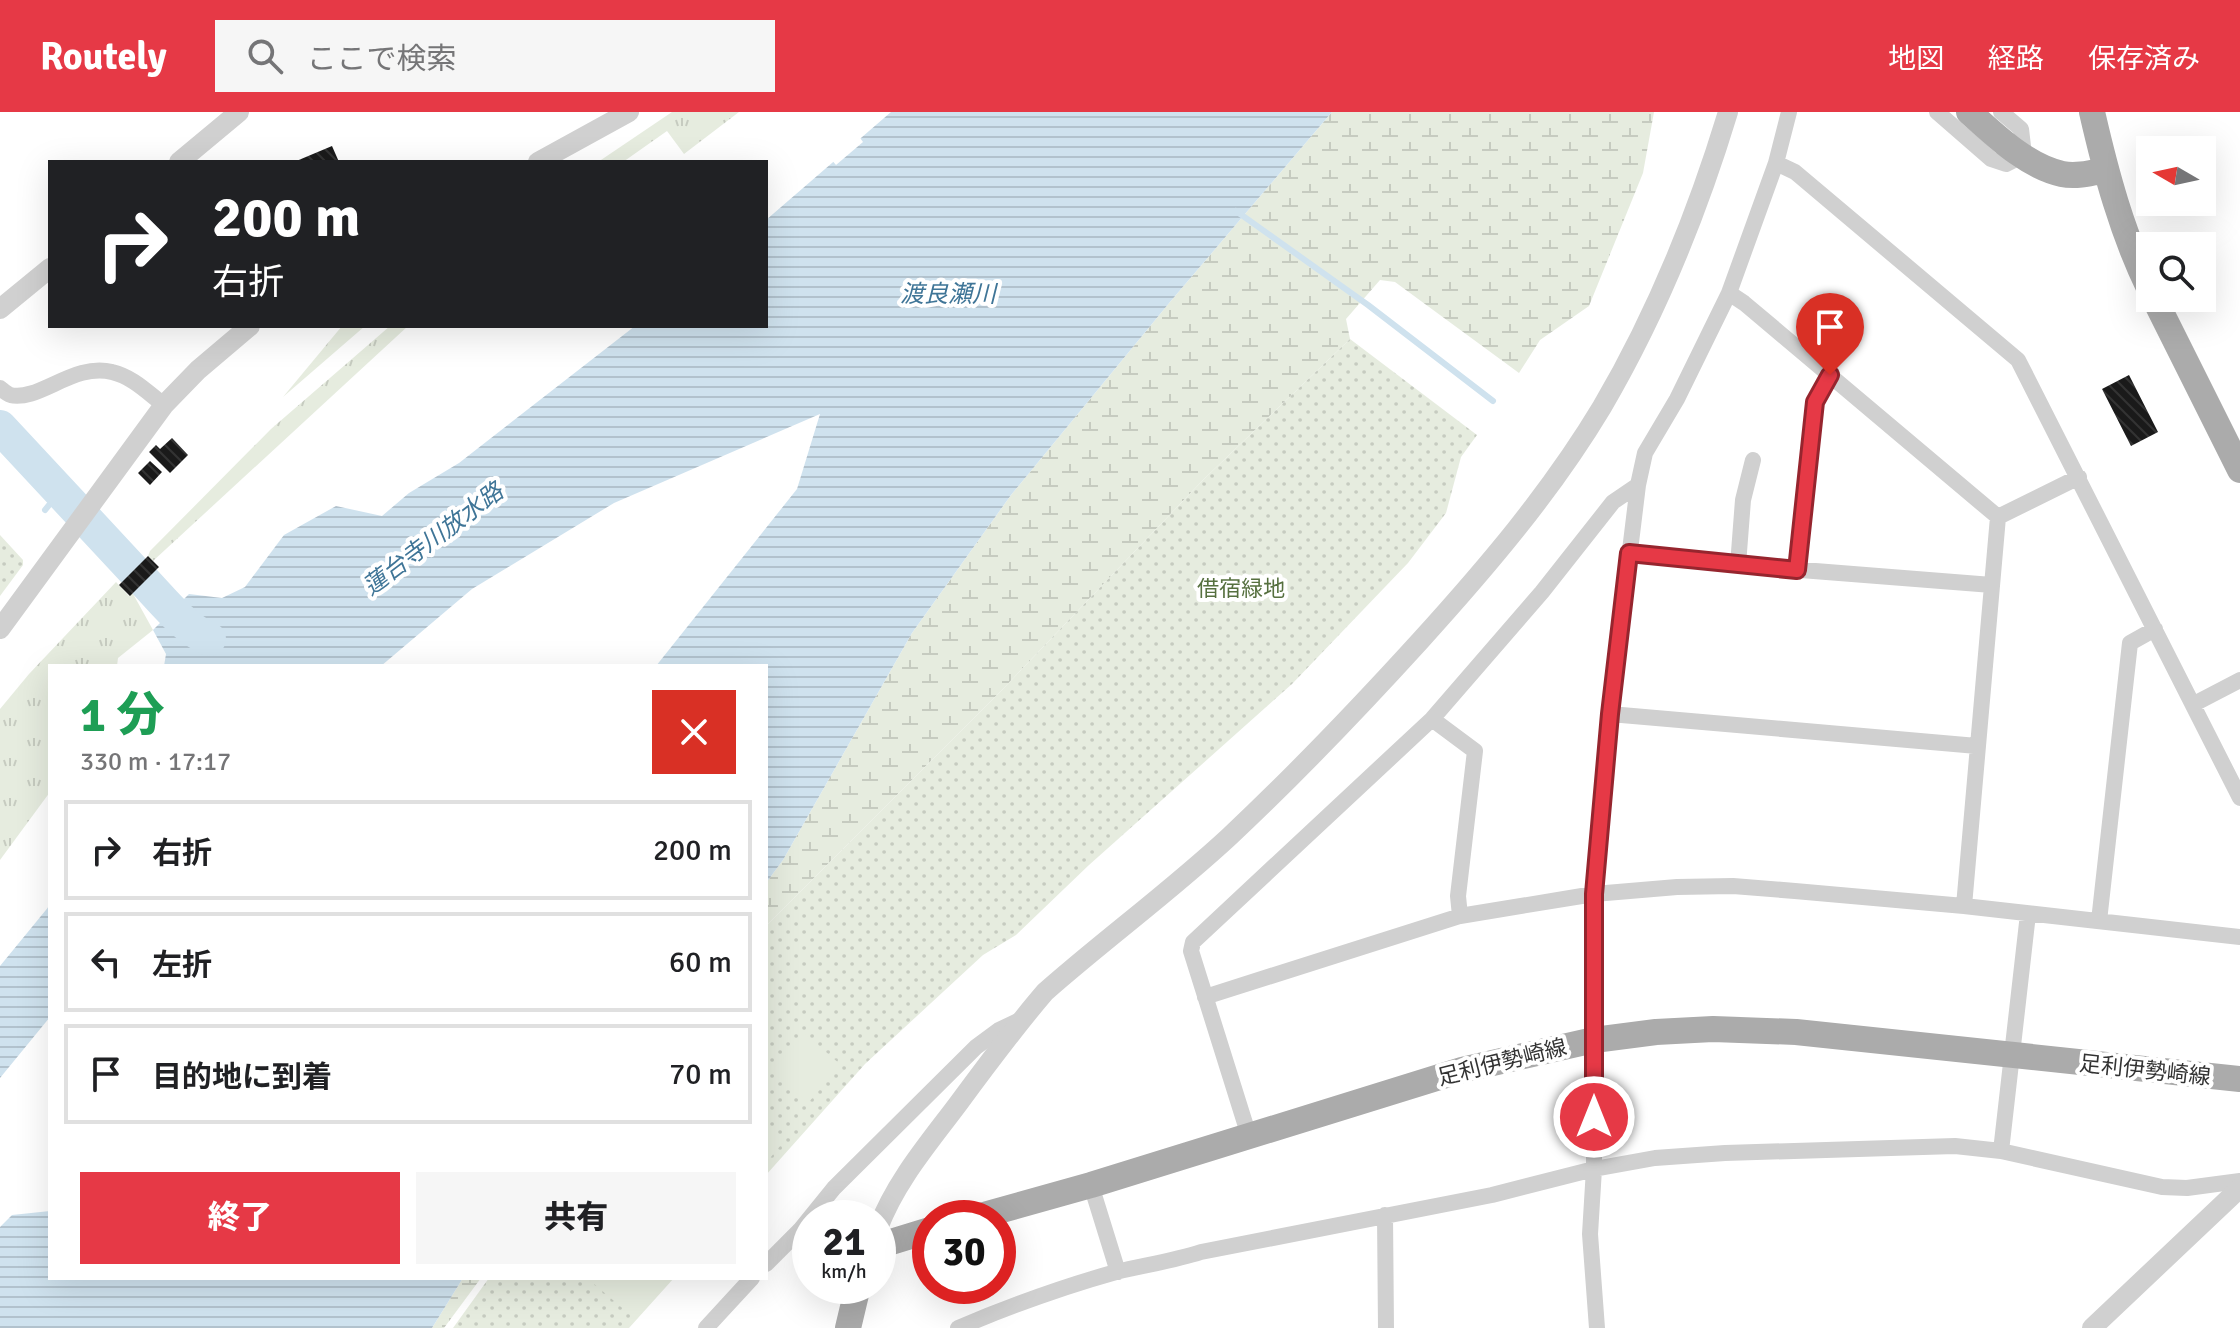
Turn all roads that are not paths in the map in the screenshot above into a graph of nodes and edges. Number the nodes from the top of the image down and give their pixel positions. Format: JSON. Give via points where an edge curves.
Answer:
{"nodes":[{"id":1,"x":239,"y":112,"type":"edge"},
{"id":2,"x":629,"y":112,"type":"edge"},
{"id":3,"x":1728,"y":112,"type":"edge"},
{"id":4,"x":1789,"y":112,"type":"edge"},
{"id":5,"x":1937,"y":112,"type":"edge"},
{"id":6,"x":1969,"y":112,"type":"edge"},
{"id":7,"x":2001,"y":112,"type":"edge"},
{"id":8,"x":2092,"y":112,"type":"edge"},
{"id":9,"x":2024,"y":155,"type":"junction"},
{"id":10,"x":181,"y":160,"type":"edge"},
{"id":11,"x":542,"y":160,"type":"edge"},
{"id":12,"x":1776,"y":163,"type":"junction"},
{"id":13,"x":2105,"y":170,"type":"junction"},
{"id":14,"x":2136,"y":258,"type":"edge"},
{"id":15,"x":48,"y":270,"type":"edge"},
{"id":16,"x":1729,"y":293,"type":"junction"},
{"id":17,"x":0,"y":309,"type":"edge"},
{"id":18,"x":2161,"y":312,"type":"edge"},
{"id":19,"x":248,"y":328,"type":"edge"},
{"id":20,"x":1830,"y":375,"type":"junction"},
{"id":21,"x":0,"y":388,"type":"edge"},
{"id":22,"x":164,"y":405,"type":"junction"},
{"id":23,"x":1753,"y":460,"type":"dead end"},
{"id":24,"x":2240,"y":470,"type":"edge"},
{"id":25,"x":2079,"y":477,"type":"junction"},
{"id":26,"x":1638,"y":485,"type":"junction"},
{"id":27,"x":1998,"y":517,"type":"junction"},
{"id":28,"x":1629,"y":553,"type":"junction"},
{"id":29,"x":1738,"y":565,"type":"junction"},
{"id":30,"x":1797,"y":570,"type":"junction"},
{"id":31,"x":1992,"y":585,"type":"junction"},
{"id":32,"x":0,"y":629,"type":"edge"},
{"id":33,"x":2155,"y":629,"type":"junction"},
{"id":34,"x":2240,"y":680,"type":"edge"},
{"id":35,"x":2194,"y":704,"type":"junction"},
{"id":36,"x":1610,"y":714,"type":"junction"},
{"id":37,"x":1432,"y":719,"type":"junction"},
{"id":38,"x":1977,"y":746,"type":"junction"},
{"id":39,"x":2240,"y":798,"type":"edge"},
{"id":40,"x":1594,"y":894,"type":"junction"},
{"id":41,"x":1964,"y":906,"type":"junction"},
{"id":42,"x":2028,"y":914,"type":"junction"},
{"id":43,"x":1460,"y":916,"type":"junction"},
{"id":44,"x":2099,"y":921,"type":"junction"},
{"id":45,"x":2240,"y":937,"type":"edge"},
{"id":46,"x":1205,"y":997,"type":"junction"},
{"id":47,"x":1021,"y":1019,"type":"junction"},
{"id":48,"x":1594,"y":1040,"type":"junction"},
{"id":49,"x":2013,"y":1056,"type":"junction"},
{"id":50,"x":2240,"y":1079,"type":"edge"},
{"id":51,"x":1249,"y":1136,"type":"junction"},
{"id":52,"x":2001,"y":1151,"type":"junction"},
{"id":53,"x":1594,"y":1169,"type":"junction"},
{"id":54,"x":2240,"y":1181,"type":"edge"},
{"id":55,"x":1091,"y":1185,"type":"junction"},
{"id":56,"x":2240,"y":1188,"type":"edge"},
{"id":57,"x":890,"y":1200,"type":"edge"},
{"id":58,"x":1016,"y":1206,"type":"edge"},
{"id":59,"x":1385,"y":1215,"type":"junction"},
{"id":60,"x":768,"y":1262,"type":"edge"},
{"id":61,"x":1118,"y":1272,"type":"junction"},
{"id":62,"x":750,"y":1280,"type":"edge"},
{"id":63,"x":854,"y":1304,"type":"edge"},
{"id":64,"x":706,"y":1328,"type":"edge"},
{"id":65,"x":848,"y":1328,"type":"edge"},
{"id":66,"x":961,"y":1328,"type":"edge"},
{"id":67,"x":1386,"y":1328,"type":"edge"},
{"id":68,"x":1597,"y":1328,"type":"edge"},
{"id":69,"x":2092,"y":1328,"type":"edge"}],
"edges":[{"from":1,"to":10,"type":"street"},
{"from":2,"to":11,"type":"street"},
{"from":3,"to":47,"type":"street","via":[[1679,250],[1641,332],[1594,419],[1525,518],[1349,720],[1228,838],[1045,992]]},
{"from":4,"to":12,"type":"street"},
{"from":5,"to":9,"type":"street","via":[[1991,159],[2006,164]]},
{"from":6,"to":9,"type":"main road"},
{"from":7,"to":9,"type":"street","via":[[2021,129]]},
{"from":8,"to":13,"type":"main road"},
{"from":9,"to":13,"type":"main road","via":[[2063,174]]},
{"from":12,"to":16,"type":"street"},
{"from":12,"to":25,"type":"street","via":[[1795,172],[2018,360]]},
{"from":13,"to":14,"type":"main road"},
{"from":15,"to":17,"type":"street"},
{"from":16,"to":20,"type":"street"},
{"from":16,"to":26,"type":"street","via":[[1645,453]]},
{"from":18,"to":24,"type":"main road"},
{"from":19,"to":22,"type":"street"},
{"from":20,"to":27,"type":"street"},
{"from":20,"to":30,"type":"street","via":[[1815,402]]},
{"from":21,"to":22,"type":"street","via":[[10,395],[29,393],[82,371],[109,370],[131,379]]},
{"from":22,"to":32,"type":"street"},
{"from":23,"to":29,"type":"street","via":[[1743,500]]},
{"from":25,"to":27,"type":"street"},
{"from":25,"to":33,"type":"street"},
{"from":26,"to":28,"type":"street"},
{"from":26,"to":37,"type":"street","via":[[1613,502]]},
{"from":27,"to":31,"type":"street"},
{"from":28,"to":29,"type":"street"},
{"from":28,"to":36,"type":"street"},
{"from":29,"to":30,"type":"street"},
{"from":30,"to":31,"type":"street"},
{"from":31,"to":38,"type":"street"},
{"from":33,"to":35,"type":"street"},
{"from":33,"to":44,"type":"street","via":[[2130,643]]},
{"from":34,"to":35,"type":"street"},
{"from":35,"to":39,"type":"street"},
{"from":36,"to":38,"type":"street"},
{"from":36,"to":40,"type":"street"},
{"from":37,"to":43,"type":"street","via":[[1475,751]]},
{"from":37,"to":46,"type":"street","via":[[1193,942]]},
{"from":38,"to":41,"type":"street"},
{"from":40,"to":41,"type":"street","via":[[1733,886]]},
{"from":40,"to":43,"type":"street"},
{"from":40,"to":48,"type":"street"},
{"from":41,"to":42,"type":"street"},
{"from":42,"to":44,"type":"street"},
{"from":42,"to":49,"type":"street"},
{"from":43,"to":46,"type":"street"},
{"from":44,"to":45,"type":"street"},
{"from":46,"to":51,"type":"street"},
{"from":47,"to":57,"type":"street"},
{"from":47,"to":60,"type":"street","via":[[976,1047],[834,1188]]},
{"from":48,"to":49,"type":"main road","name":"足利伊勢崎線","via":[[1713,1029]]},
{"from":48,"to":51,"type":"main road","name":"足利伊勢崎線","via":[[1450,1073]]},
{"from":48,"to":53,"type":"street"},
{"from":49,"to":50,"type":"main road","name":"足利伊勢崎線"},
{"from":49,"to":52,"type":"street"},
{"from":51,"to":55,"type":"main road","name":"足利伊勢崎線"},
{"from":52,"to":53,"type":"street","via":[[1909,1146],[1725,1153]]},
{"from":52,"to":54,"type":"street","via":[[2162,1187]]},
{"from":53,"to":59,"type":"street"},
{"from":53,"to":68,"type":"street","via":[[1590,1234]]},
{"from":55,"to":58,"type":"main road","name":"足利伊勢崎線"},
{"from":55,"to":61,"type":"street"},
{"from":56,"to":69,"type":"street"},
{"from":59,"to":61,"type":"street"},
{"from":59,"to":67,"type":"street"},
{"from":61,"to":66,"type":"street","via":[[1009,1306]]},
{"from":62,"to":64,"type":"street"},
{"from":63,"to":65,"type":"main road"}]}
